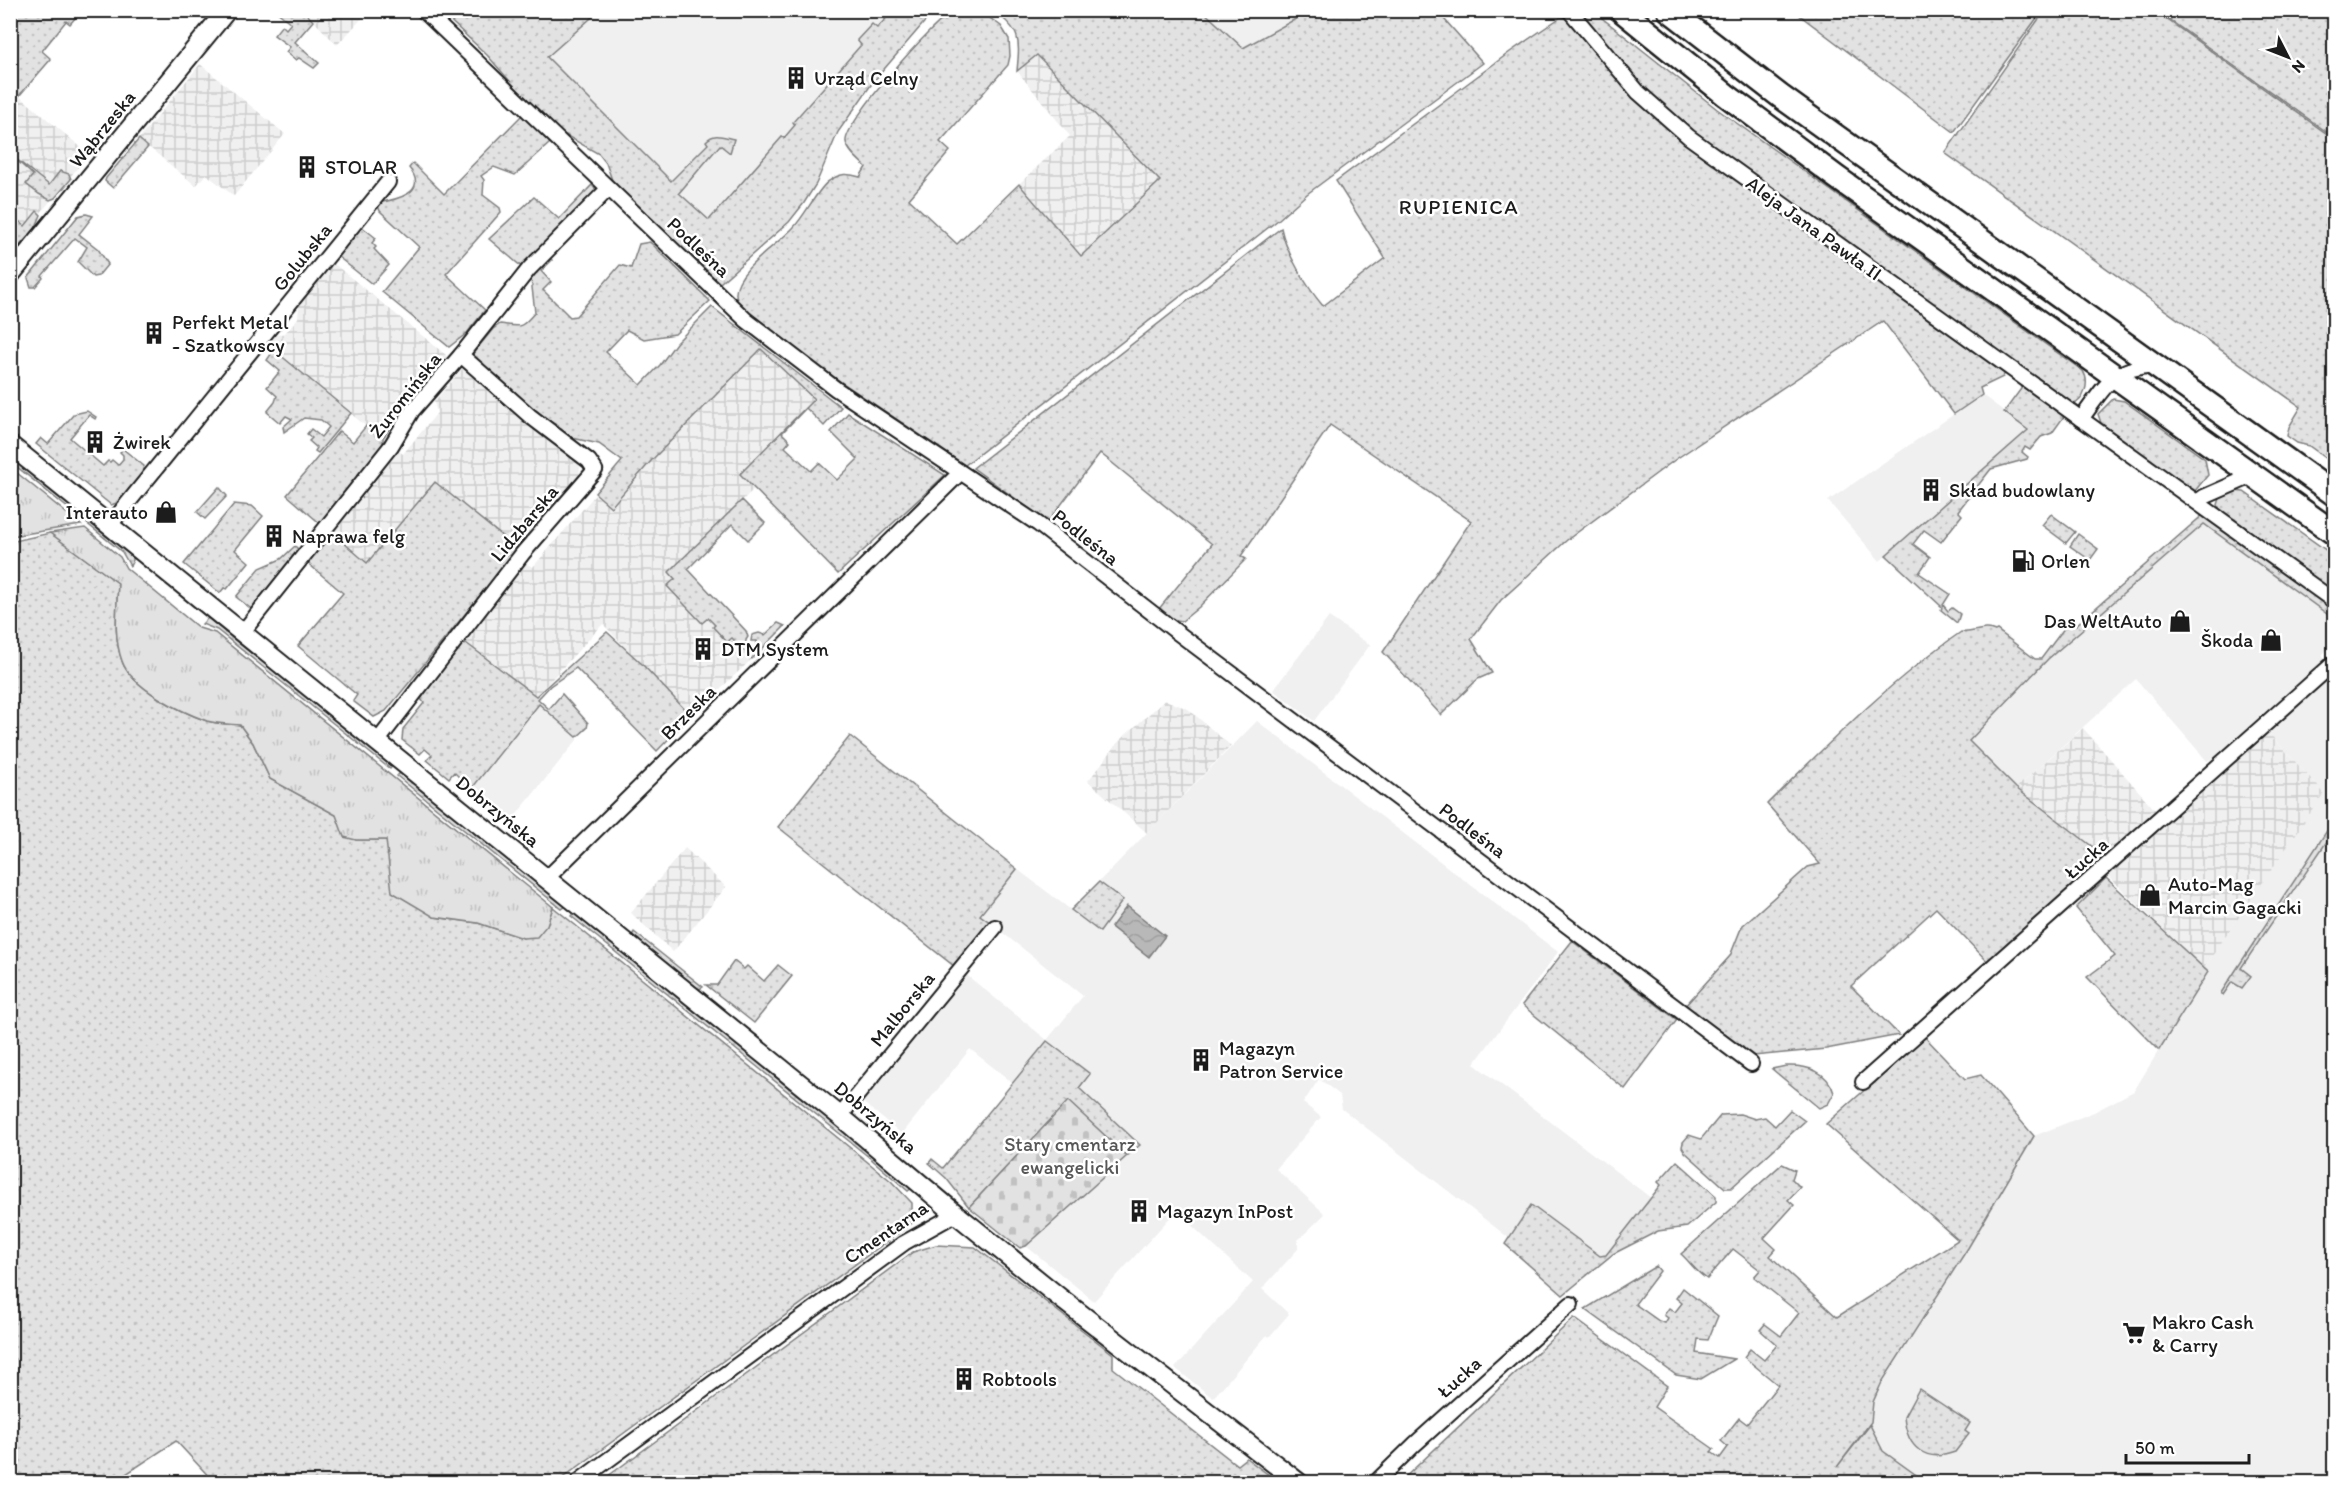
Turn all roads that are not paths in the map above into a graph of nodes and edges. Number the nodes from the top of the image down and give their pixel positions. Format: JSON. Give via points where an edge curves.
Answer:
{"nodes":[{"id":1,"x":227,"y":10,"type":"edge"},
{"id":2,"x":423,"y":10,"type":"edge"},
{"id":3,"x":1569,"y":10,"type":"edge"},
{"id":4,"x":1621,"y":10,"type":"edge"},
{"id":5,"x":1669,"y":10,"type":"edge"},
{"id":6,"x":388,"y":182,"type":"dead end"},
{"id":7,"x":608,"y":189,"type":"junction"},
{"id":8,"x":10,"y":275,"type":"edge"},
{"id":9,"x":461,"y":355,"type":"junction"},
{"id":10,"x":2154,"y":365,"type":"junction"},
{"id":11,"x":2115,"y":376,"type":"junction"},
{"id":12,"x":2081,"y":418,"type":"junction"},
{"id":13,"x":10,"y":445,"type":"edge"},
{"id":14,"x":960,"y":472,"type":"junction"},
{"id":15,"x":2253,"y":475,"type":"junction"},
{"id":16,"x":2334,"y":494,"type":"edge"},
{"id":17,"x":2197,"y":502,"type":"junction"},
{"id":18,"x":110,"y":525,"type":"junction"},
{"id":19,"x":2334,"y":533,"type":"edge"},
{"id":20,"x":2334,"y":601,"type":"edge"},
{"id":21,"x":242,"y":633,"type":"junction"},
{"id":22,"x":2334,"y":663,"type":"edge"},
{"id":23,"x":377,"y":741,"type":"junction"},
{"id":24,"x":546,"y":879,"type":"junction"},
{"id":25,"x":995,"y":927,"type":"dead end"},
{"id":26,"x":1751,"y":1064,"type":"dead end"},
{"id":27,"x":1863,"y":1082,"type":"dead end"},
{"id":28,"x":840,"y":1116,"type":"junction"},
{"id":29,"x":956,"y":1214,"type":"junction"},
{"id":30,"x":1571,"y":1304,"type":"dead end"},
{"id":31,"x":578,"y":1482,"type":"edge"},
{"id":32,"x":1298,"y":1482,"type":"edge"},
{"id":33,"x":1376,"y":1482,"type":"edge"}],
"edges":[{"from":1,"to":8,"type":"street","name":"Wąbrzeska"},
{"from":2,"to":7,"type":"street","name":"Podleśna"},
{"from":3,"to":12,"type":"street","name":"Aleja Jana Pawła II","via":[[1638,92],[1689,138]]},
{"from":4,"to":11,"type":"main road","via":[[1836,177]]},
{"from":5,"to":10,"type":"main road","via":[[1780,96]]},
{"from":6,"to":18,"type":"street","name":"Golubska"},
{"from":7,"to":9,"type":"street","name":"Żuromińska","via":[[529,269]]},
{"from":7,"to":14,"type":"street","name":"Podleśna","via":[[746,320],[790,356]]},
{"from":9,"to":21,"type":"street","name":"Żuromińska","via":[[412,411],[391,446]]},
{"from":9,"to":23,"type":"street","name":"Lidzbarska","via":[[595,470],[509,570]]},
{"from":10,"to":11,"type":"street","via":[[2132,367]]},
{"from":10,"to":16,"type":"main road"},
{"from":11,"to":12,"type":"street"},
{"from":11,"to":15,"type":"main road"},
{"from":12,"to":17,"type":"street","name":"Aleja Jana Pawła II"},
{"from":13,"to":18,"type":"street","name":"Dobrzyńska"},
{"from":14,"to":24,"type":"street","name":"Brzeska"},
{"from":14,"to":26,"type":"street","name":"Podleśna","via":[[1038,524]]},
{"from":15,"to":17,"type":"street"},
{"from":15,"to":19,"type":"main road"},
{"from":17,"to":20,"type":"street","name":"Aleja Jana Pawła II"},
{"from":18,"to":21,"type":"street","name":"Dobrzyńska"},
{"from":21,"to":23,"type":"street","name":"Dobrzyńska"},
{"from":22,"to":27,"type":"street","name":"Łucka"},
{"from":23,"to":24,"type":"street","name":"Dobrzyńska"},
{"from":24,"to":28,"type":"street","name":"Dobrzyńska"},
{"from":25,"to":28,"type":"street","name":"Malborska"},
{"from":28,"to":29,"type":"street","name":"Dobrzyńska"},
{"from":29,"to":31,"type":"street","name":"Cmentarna","via":[[904,1243]]},
{"from":29,"to":32,"type":"street","name":"Cmentarna"},
{"from":30,"to":33,"type":"street","name":"Łucka"}]}
